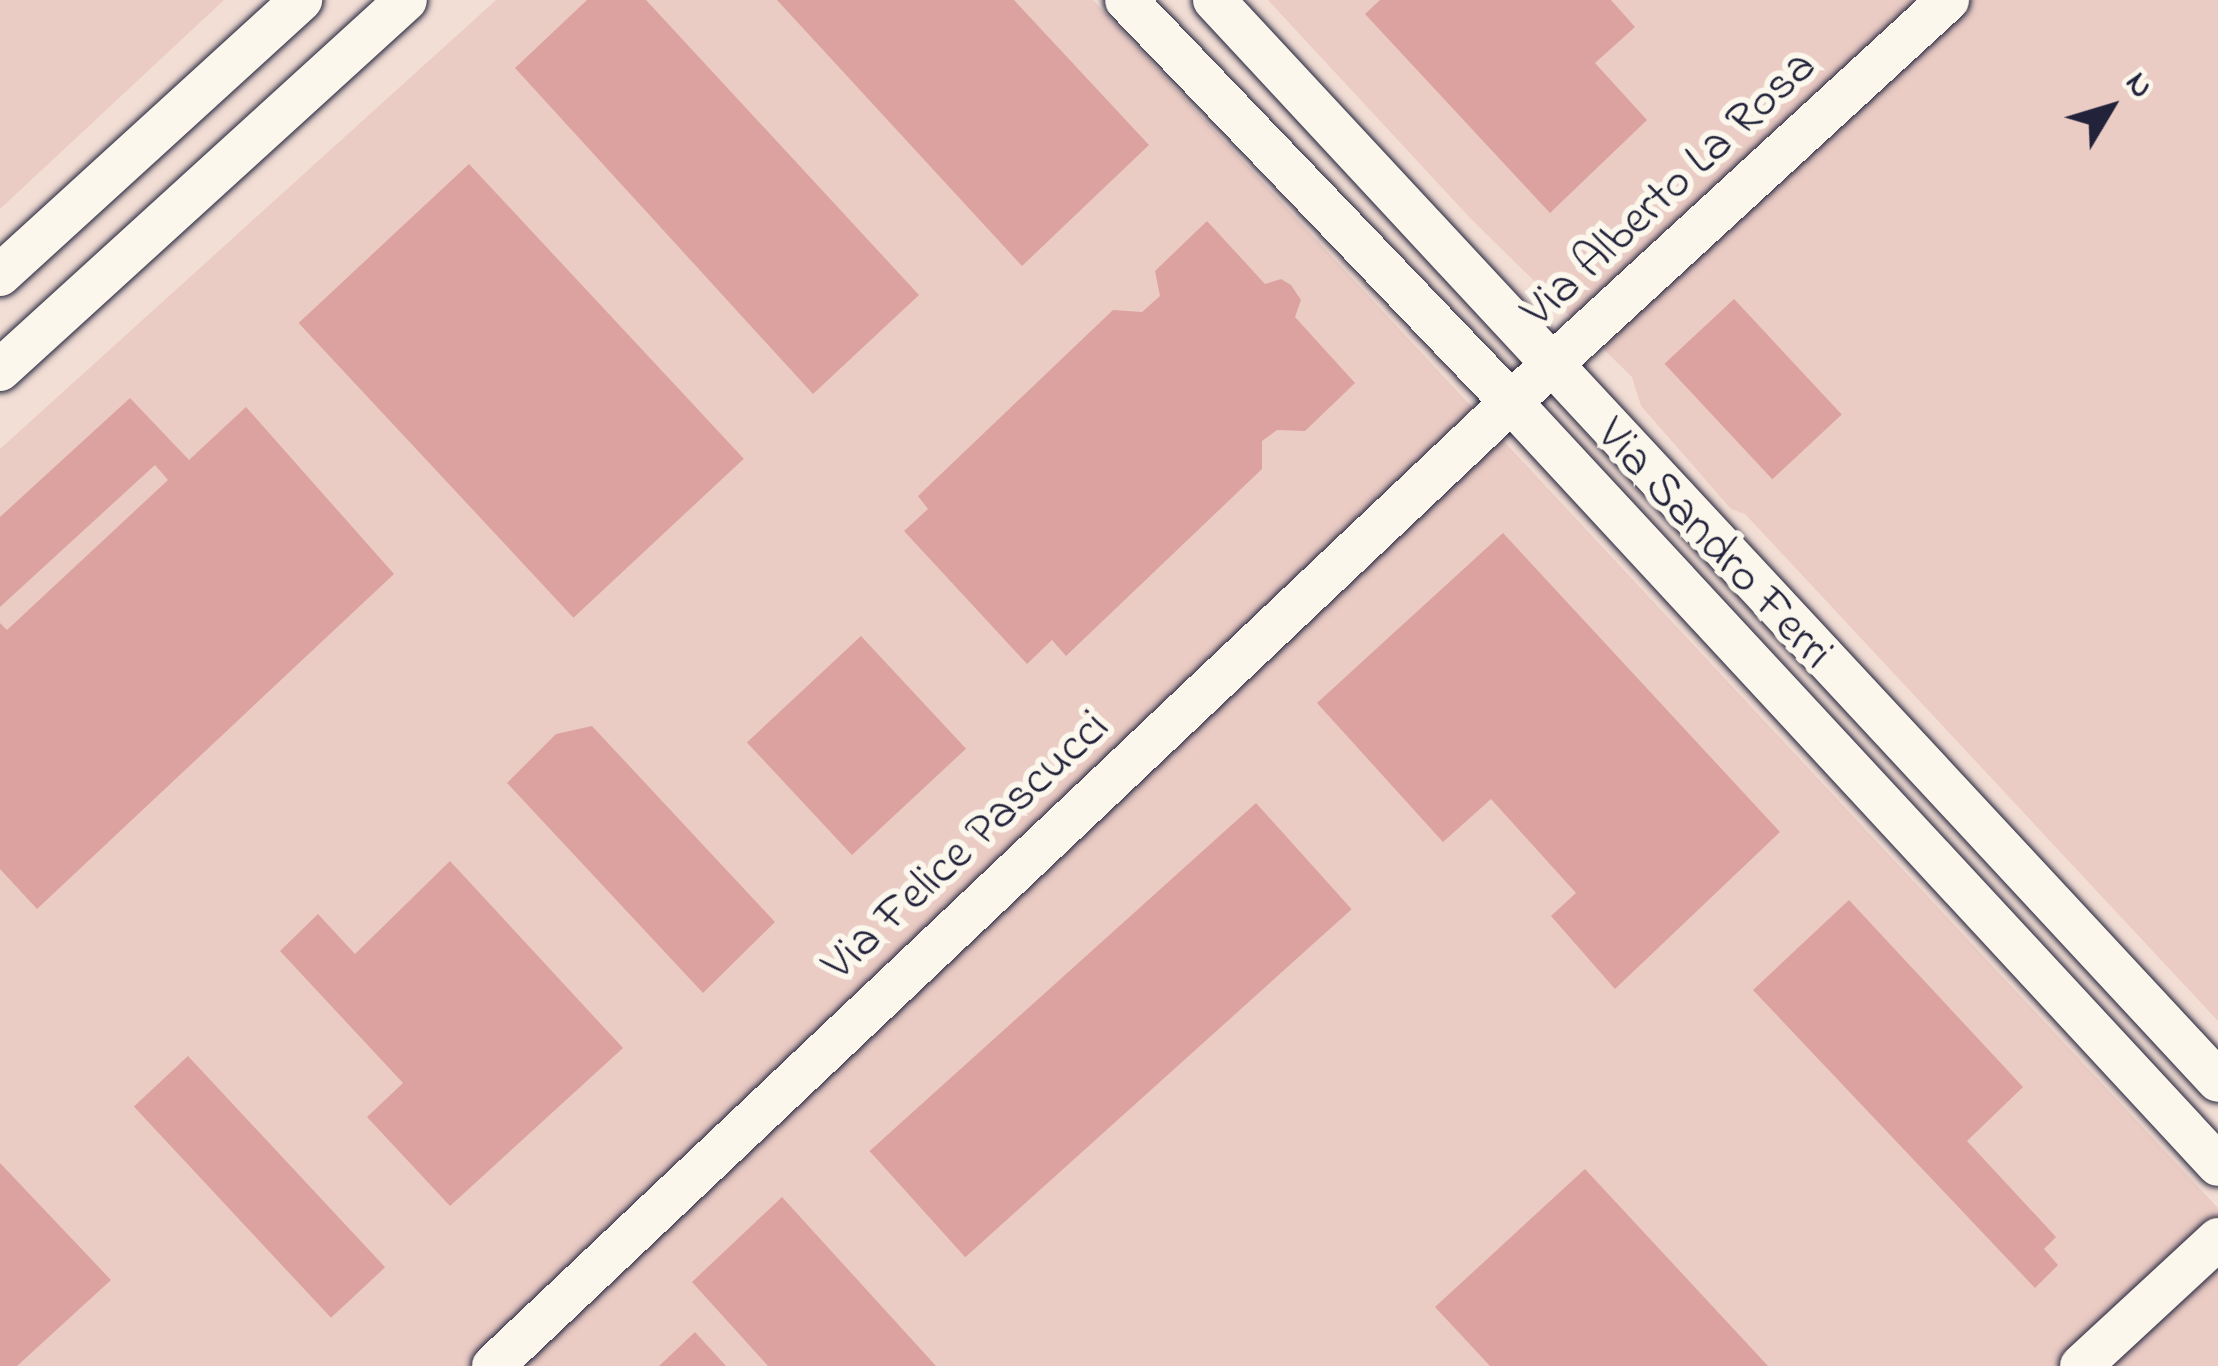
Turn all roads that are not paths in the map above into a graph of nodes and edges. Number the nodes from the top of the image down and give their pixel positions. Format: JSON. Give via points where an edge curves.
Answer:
{"nodes":[{"id":1,"x":301,"y":0,"type":"edge"},
{"id":2,"x":406,"y":0,"type":"edge"},
{"id":3,"x":1126,"y":0,"type":"edge"},
{"id":4,"x":1214,"y":0,"type":"edge"},
{"id":5,"x":1948,"y":0,"type":"edge"},
{"id":6,"x":0,"y":274,"type":"edge"},
{"id":7,"x":1553,"y":369,"type":"junction"},
{"id":8,"x":0,"y":370,"type":"edge"},
{"id":9,"x":1511,"y":402,"type":"junction"},
{"id":10,"x":2218,"y":1081,"type":"edge"},
{"id":11,"x":2218,"y":1165,"type":"edge"},
{"id":12,"x":2218,"y":1239,"type":"edge"},
{"id":13,"x":493,"y":1366,"type":"edge"},
{"id":14,"x":2081,"y":1366,"type":"edge"}],
"edges":[{"from":1,"to":6,"type":"street"},
{"from":2,"to":8,"type":"street"},
{"from":3,"to":9,"type":"street","name":"Via Sandro Ferri"},
{"from":4,"to":7,"type":"street","name":"Via Sandro Ferri"},
{"from":5,"to":7,"type":"street","name":"Via Alberto La Rosa"},
{"from":7,"to":9,"type":"street","name":"Via Alberto La Rosa"},
{"from":7,"to":10,"type":"street","name":"Via Sandro Ferri"},
{"from":9,"to":11,"type":"street","name":"Via Sandro Ferri"},
{"from":9,"to":13,"type":"street","name":"Via Felice Pascucci"},
{"from":12,"to":14,"type":"street"}]}
